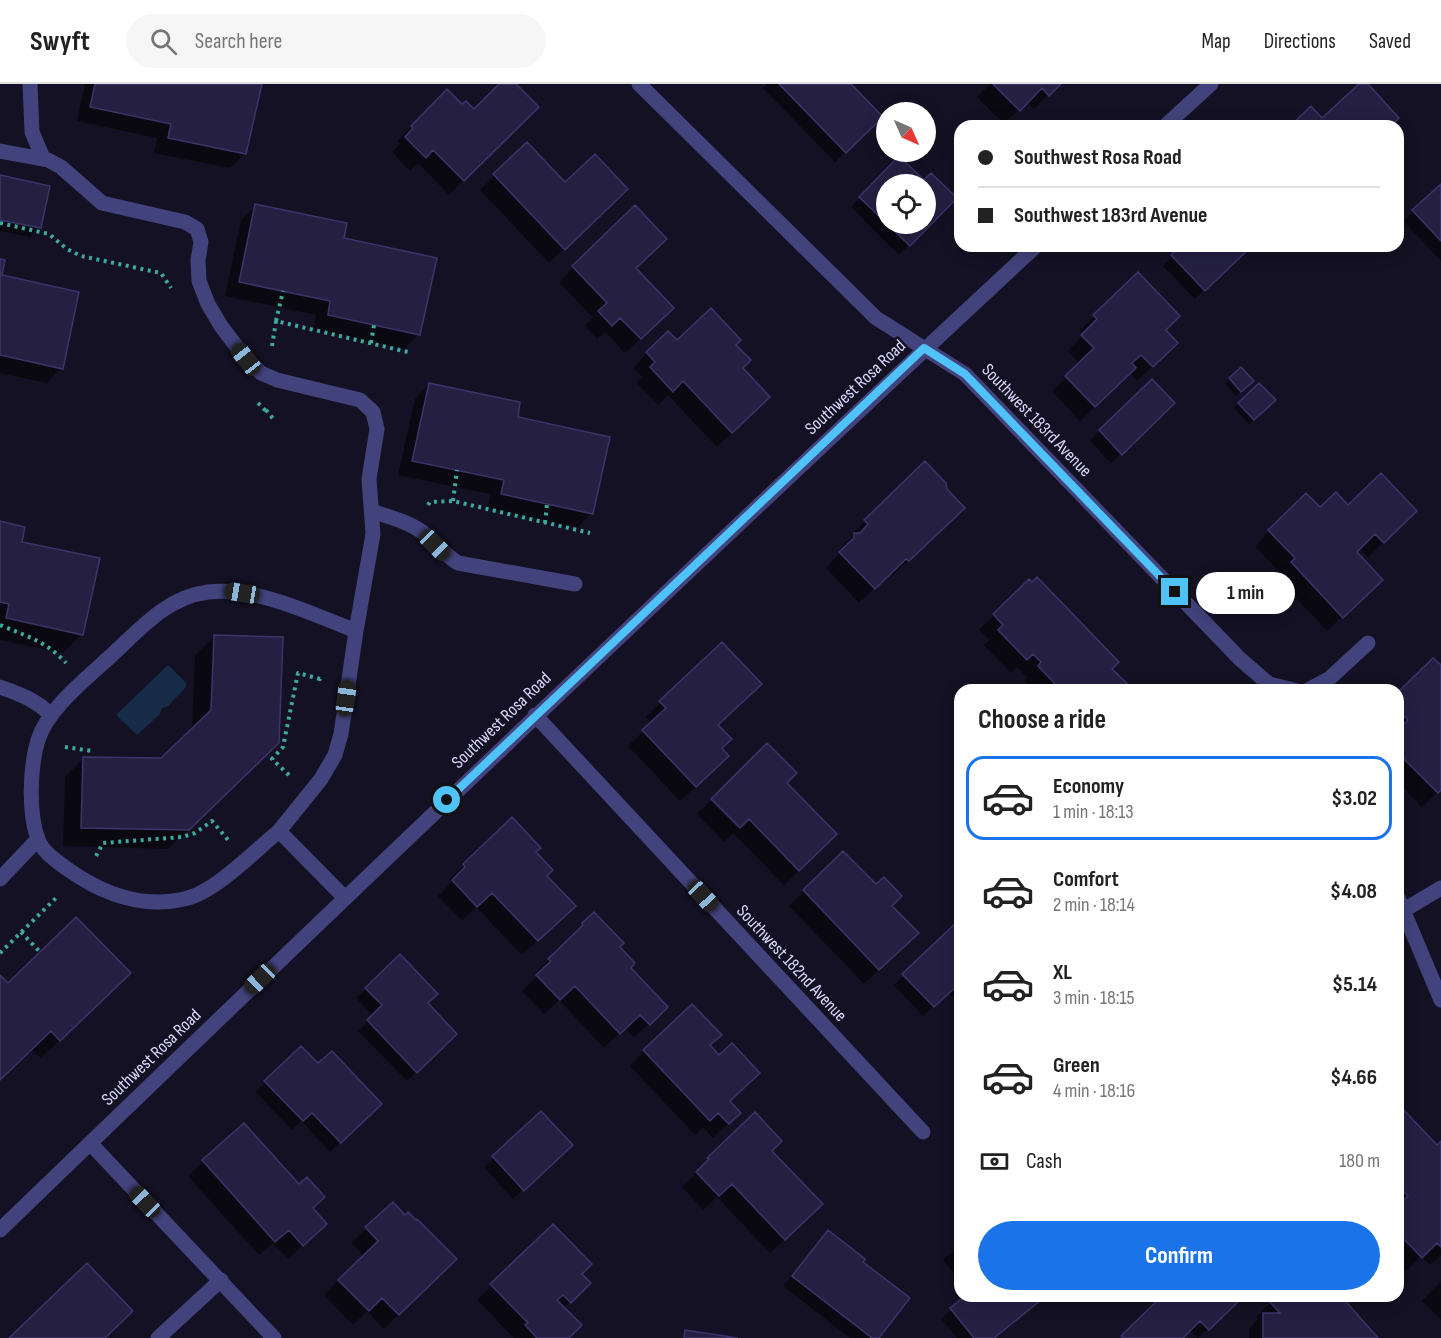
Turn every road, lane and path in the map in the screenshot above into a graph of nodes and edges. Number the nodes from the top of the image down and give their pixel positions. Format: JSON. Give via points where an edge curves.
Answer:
{"nodes":[{"id":1,"x":30,"y":84,"type":"edge"},
{"id":2,"x":639,"y":84,"type":"edge"},
{"id":3,"x":1210,"y":84,"type":"edge"},
{"id":4,"x":1171,"y":120,"type":"edge"},
{"id":5,"x":0,"y":151,"type":"edge"},
{"id":6,"x":43,"y":158,"type":"junction"},
{"id":7,"x":0,"y":223,"type":"edge"},
{"id":8,"x":1029,"y":252,"type":"edge"},
{"id":9,"x":172,"y":289,"type":"dead end"},
{"id":10,"x":283,"y":291,"type":"dead end"},
{"id":11,"x":276,"y":321,"type":"junction"},
{"id":12,"x":374,"y":325,"type":"dead end"},
{"id":13,"x":371,"y":344,"type":"junction"},
{"id":14,"x":924,"y":348,"type":"junction"},
{"id":15,"x":412,"y":353,"type":"dead end"},
{"id":16,"x":267,"y":376,"type":"junction"},
{"id":17,"x":251,"y":396,"type":"dead end"},
{"id":18,"x":266,"y":411,"type":"junction"},
{"id":19,"x":275,"y":421,"type":"dead end"},
{"id":20,"x":457,"y":470,"type":"dead end"},
{"id":21,"x":453,"y":501,"type":"junction"},
{"id":22,"x":547,"y":504,"type":"dead end"},
{"id":23,"x":372,"y":511,"type":"junction"},
{"id":24,"x":545,"y":522,"type":"junction"},
{"id":25,"x":413,"y":526,"type":"junction"},
{"id":26,"x":590,"y":533,"type":"dead end"},
{"id":27,"x":575,"y":584,"type":"dead end"},
{"id":28,"x":0,"y":625,"type":"edge"},
{"id":29,"x":356,"y":631,"type":"junction"},
{"id":30,"x":1368,"y":643,"type":"dead end"},
{"id":31,"x":324,"y":668,"type":"dead end"},
{"id":32,"x":83,"y":683,"type":"junction"},
{"id":33,"x":1269,"y":684,"type":"edge"},
{"id":34,"x":1319,"y":684,"type":"edge"},
{"id":35,"x":0,"y":687,"type":"edge"},
{"id":36,"x":51,"y":715,"type":"junction"},
{"id":37,"x":535,"y":715,"type":"junction"},
{"id":38,"x":66,"y":739,"type":"dead end"},
{"id":39,"x":62,"y":746,"type":"junction"},
{"id":40,"x":92,"y":751,"type":"dead end"},
{"id":41,"x":59,"y":755,"type":"dead end"},
{"id":42,"x":309,"y":794,"type":"junction"},
{"id":43,"x":279,"y":831,"type":"junction"},
{"id":44,"x":38,"y":839,"type":"junction"},
{"id":45,"x":94,"y":860,"type":"dead end"},
{"id":46,"x":244,"y":860,"type":"junction"},
{"id":47,"x":77,"y":875,"type":"junction"},
{"id":48,"x":0,"y":879,"type":"edge"},
{"id":49,"x":1441,"y":888,"type":"edge"},
{"id":50,"x":345,"y":898,"type":"junction"},
{"id":51,"x":1404,"y":903,"type":"edge"},
{"id":52,"x":1404,"y":911,"type":"edge"},
{"id":53,"x":21,"y":932,"type":"junction"},
{"id":54,"x":40,"y":952,"type":"dead end"},
{"id":55,"x":0,"y":953,"type":"edge"},
{"id":56,"x":1441,"y":1000,"type":"edge"},
{"id":57,"x":923,"y":1132,"type":"dead end"},
{"id":58,"x":90,"y":1143,"type":"junction"},
{"id":59,"x":0,"y":1230,"type":"edge"},
{"id":60,"x":221,"y":1280,"type":"junction"},
{"id":61,"x":158,"y":1338,"type":"edge"},
{"id":62,"x":274,"y":1338,"type":"edge"}],
"edges":[{"from":1,"to":6,"type":"street","via":[[32,132]]},
{"from":2,"to":14,"type":"street","name":"Southwest 183rd Avenue","via":[[876,318]]},
{"from":3,"to":4,"type":"street"},
{"from":5,"to":6,"type":"street"},
{"from":6,"to":16,"type":"street","via":[[61,167],[102,203],[185,222],[197,229],[201,242],[199,281],[208,304],[246,359]]},
{"from":7,"to":9,"type":"path","via":[[50,234],[81,256],[161,273]]},
{"from":8,"to":14,"type":"street","name":"Southwest Rosa Road"},
{"from":10,"to":11,"type":"path"},
{"from":11,"to":13,"type":"path"},
{"from":11,"to":16,"type":"path"},
{"from":12,"to":13,"type":"path"},
{"from":13,"to":15,"type":"path"},
{"from":14,"to":33,"type":"street","name":"Southwest 183rd Avenue","via":[[965,374],[1240,659]]},
{"from":14,"to":37,"type":"street","name":"Southwest Rosa Road"},
{"from":16,"to":18,"type":"path"},
{"from":16,"to":23,"type":"street","via":[[360,400],[374,412],[377,429],[369,479]]},
{"from":17,"to":18,"type":"path"},
{"from":18,"to":19,"type":"path"},
{"from":20,"to":21,"type":"path"},
{"from":21,"to":24,"type":"path"},
{"from":21,"to":25,"type":"path","via":[[430,502]]},
{"from":22,"to":24,"type":"path"},
{"from":23,"to":25,"type":"street"},
{"from":23,"to":29,"type":"street","via":[[373,534]]},
{"from":24,"to":26,"type":"path"},
{"from":25,"to":27,"type":"street","via":[[458,563]]},
{"from":28,"to":32,"type":"path","via":[[54,649]]},
{"from":29,"to":32,"type":"street","via":[[255,595],[208,592],[188,597],[156,614]]},
{"from":29,"to":42,"type":"street","via":[[335,755]]},
{"from":30,"to":34,"type":"street"},
{"from":31,"to":42,"type":"path","via":[[320,678],[298,673],[283,747],[273,759]]},
{"from":32,"to":36,"type":"street"},
{"from":35,"to":36,"type":"street","via":[[27,696]]},
{"from":36,"to":44,"type":"street","via":[[38,739],[33,763]]},
{"from":37,"to":50,"type":"street","name":"Southwest Rosa Road"},
{"from":37,"to":57,"type":"street","name":"Southwest 182nd Avenue"},
{"from":38,"to":39,"type":"path"},
{"from":39,"to":40,"type":"path"},
{"from":39,"to":41,"type":"path"},
{"from":42,"to":43,"type":"street"},
{"from":43,"to":46,"type":"street"},
{"from":43,"to":50,"type":"street"},
{"from":44,"to":47,"type":"street","via":[[51,856]]},
{"from":44,"to":48,"type":"street"},
{"from":45,"to":46,"type":"path","via":[[103,843],[182,837],[213,821]]},
{"from":46,"to":47,"type":"street","via":[[213,886],[168,902],[121,898]]},
{"from":47,"to":53,"type":"path"},
{"from":49,"to":51,"type":"street"},
{"from":50,"to":58,"type":"street","name":"Southwest Rosa Road"},
{"from":52,"to":56,"type":"street"},
{"from":53,"to":54,"type":"path"},
{"from":53,"to":55,"type":"path"},
{"from":58,"to":59,"type":"street","name":"Southwest Rosa Road"},
{"from":58,"to":60,"type":"street"},
{"from":60,"to":61,"type":"street"},
{"from":60,"to":62,"type":"street"}]}
